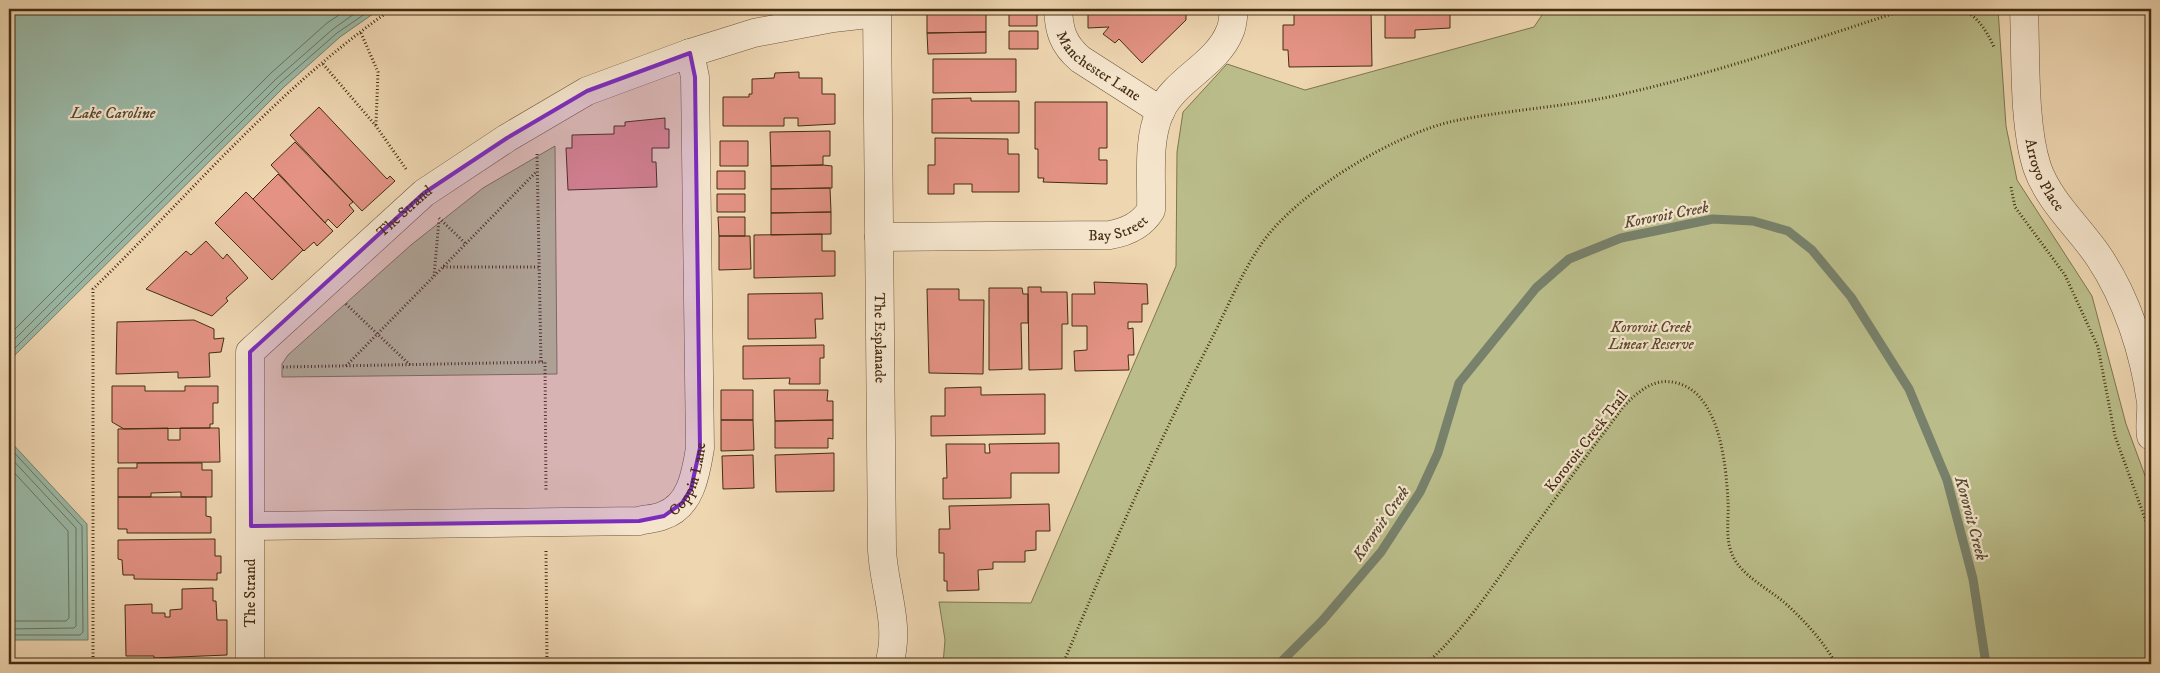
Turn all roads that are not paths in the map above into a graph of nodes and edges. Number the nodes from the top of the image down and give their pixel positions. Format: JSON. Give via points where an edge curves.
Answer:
{"nodes":[{"id":1,"x":1058,"y":9,"type":"edge"},
{"id":2,"x":1234,"y":9,"type":"edge"},
{"id":3,"x":2024,"y":9,"type":"edge"},
{"id":4,"x":877,"y":11,"type":"edge"},
{"id":5,"x":690,"y":53,"type":"junction"},
{"id":6,"x":1161,"y":111,"type":"junction"},
{"id":7,"x":879,"y":237,"type":"junction"},
{"id":8,"x":2140,"y":314,"type":"edge"},
{"id":9,"x":2151,"y":436,"type":"edge"},
{"id":10,"x":251,"y":526,"type":"junction"},
{"id":11,"x":250,"y":664,"type":"edge"},
{"id":12,"x":889,"y":664,"type":"edge"}],
"edges":[{"from":1,"to":6,"type":"street","name":"Manchester Lane","via":[[1060,30],[1068,48]]},
{"from":2,"to":6,"type":"street","name":"Bay Street","via":[[1231,30],[1222,47],[1170,97]]},
{"from":3,"to":8,"type":"street","name":"Arroyo Place","via":[[2030,134],[2038,168],[2052,197]]},
{"from":4,"to":5,"type":"street","name":"The Strand","via":[[754,34]]},
{"from":4,"to":7,"type":"street","name":"The Esplanade"},
{"from":5,"to":10,"type":"street","name":"The Strand","via":[[587,91],[507,138],[424,193],[250,352]]},
{"from":5,"to":10,"type":"street","name":"Coppin Lane","via":[[695,77],[700,448],[691,488],[682,503],[664,516],[639,521]]},
{"from":6,"to":7,"type":"street","name":"Bay Street","via":[[1154,131],[1151,210],[1145,219],[1127,231],[1110,235]]},
{"from":7,"to":12,"type":"street","name":"The Esplanade","via":[[882,550],[894,624],[894,648]]},
{"from":8,"to":9,"type":"street","name":"Arroyo Place","via":[[2151,404]]},
{"from":10,"to":11,"type":"street","name":"The Strand"}]}
